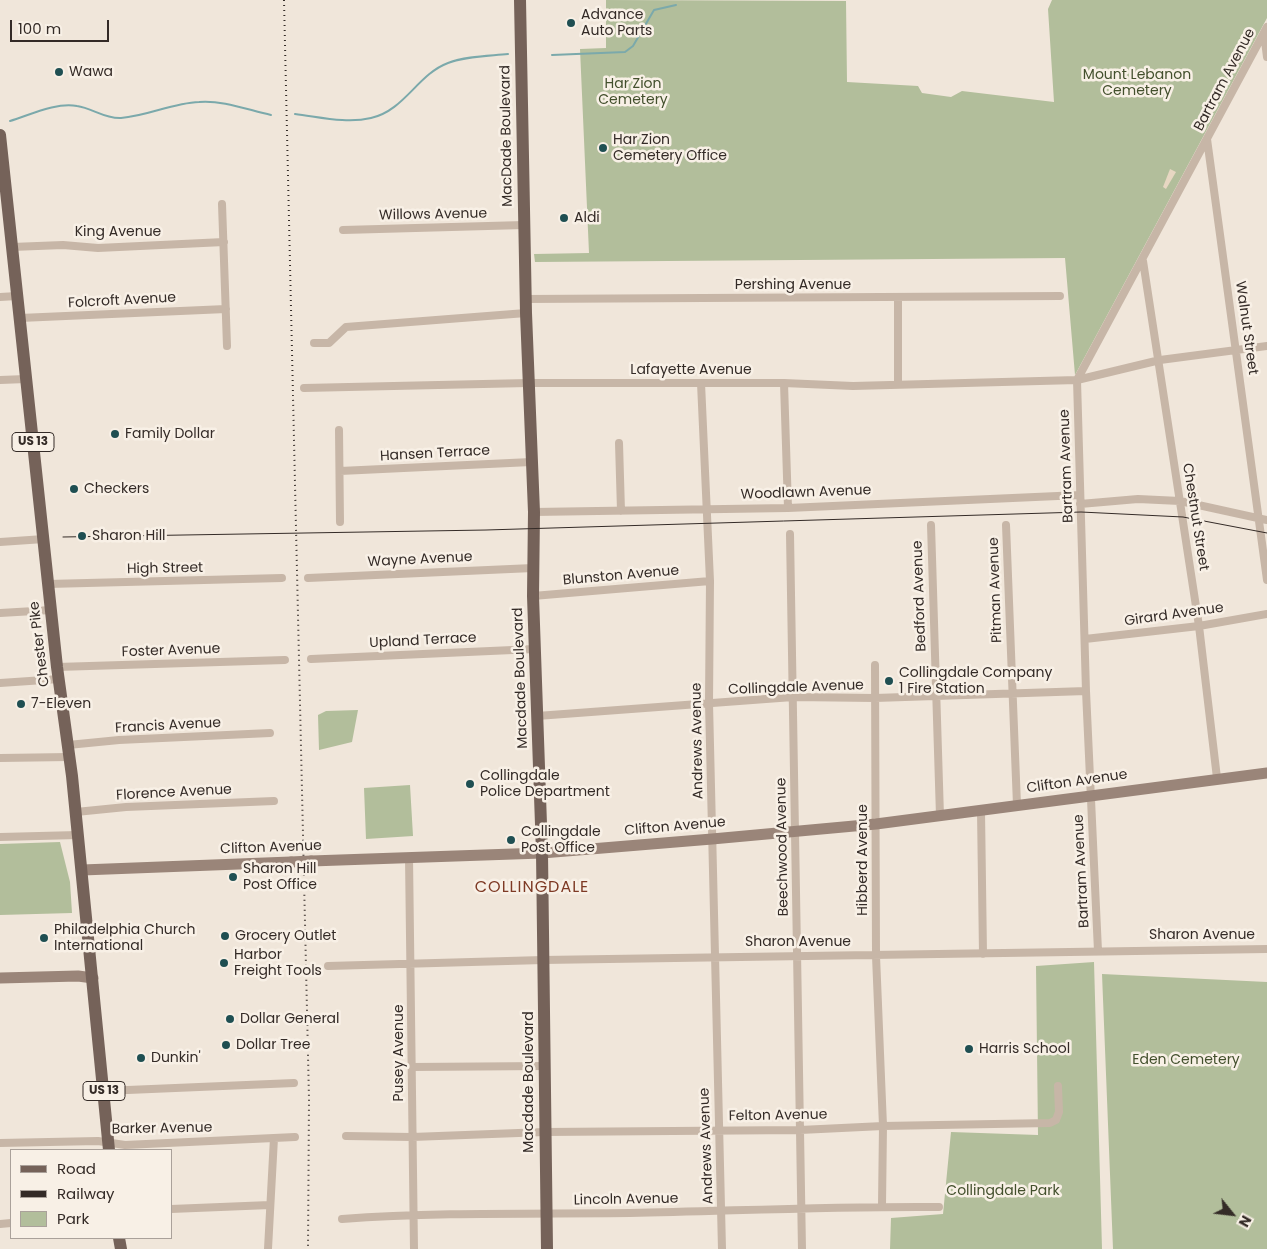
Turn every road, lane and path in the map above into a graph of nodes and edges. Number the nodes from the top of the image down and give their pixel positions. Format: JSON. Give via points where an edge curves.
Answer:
{"nodes":[{"id":1,"x":520,"y":0,"type":"edge"},
{"id":2,"x":1265,"y":30,"type":"edge"},
{"id":3,"x":520,"y":46,"type":"joint"},
{"id":4,"x":1267,"y":57,"type":"edge"},
{"id":5,"x":0,"y":135,"type":"edge"},
{"id":6,"x":1207,"y":139,"type":"junction"},
{"id":7,"x":222,"y":204,"type":"dead end"},
{"id":8,"x":524,"y":225,"type":"junction"},
{"id":9,"x":343,"y":230,"type":"dead end"},
{"id":10,"x":224,"y":242,"type":"junction"},
{"id":11,"x":12,"y":247,"type":"junction"},
{"id":12,"x":1143,"y":261,"type":"junction"},
{"id":13,"x":17,"y":296,"type":"junction"},
{"id":14,"x":1060,"y":296,"type":"dead end"},
{"id":15,"x":0,"y":297,"type":"edge"},
{"id":16,"x":898,"y":297,"type":"junction"},
{"id":17,"x":526,"y":299,"type":"junction"},
{"id":18,"x":226,"y":309,"type":"junction"},
{"id":19,"x":526,"y":313,"type":"junction"},
{"id":20,"x":20,"y":318,"type":"junction"},
{"id":21,"x":314,"y":343,"type":"dead end"},
{"id":22,"x":228,"y":346,"type":"dead end"},
{"id":23,"x":1267,"y":346,"type":"edge"},
{"id":24,"x":1237,"y":350,"type":"junction"},
{"id":25,"x":1160,"y":360,"type":"junction"},
{"id":26,"x":26,"y":379,"type":"junction"},
{"id":27,"x":0,"y":380,"type":"edge"},
{"id":28,"x":1077,"y":380,"type":"junction"},
{"id":29,"x":784,"y":382,"type":"junction"},
{"id":30,"x":528,"y":383,"type":"junction"},
{"id":31,"x":701,"y":383,"type":"junction"},
{"id":32,"x":898,"y":385,"type":"junction"},
{"id":33,"x":304,"y":388,"type":"dead end"},
{"id":34,"x":339,"y":430,"type":"dead end"},
{"id":35,"x":619,"y":443,"type":"dead end"},
{"id":36,"x":531,"y":462,"type":"junction"},
{"id":37,"x":340,"y":471,"type":"junction"},
{"id":38,"x":1080,"y":496,"type":"junction"},
{"id":39,"x":1180,"y":501,"type":"junction"},
{"id":40,"x":1080,"y":504,"type":"junction"},
{"id":41,"x":706,"y":508,"type":"junction"},
{"id":42,"x":788,"y":508,"type":"junction"},
{"id":43,"x":621,"y":511,"type":"junction"},
{"id":44,"x":534,"y":512,"type":"junction"},
{"id":45,"x":1263,"y":518,"type":"edge"},
{"id":46,"x":340,"y":522,"type":"dead end"},
{"id":47,"x":931,"y":525,"type":"dead end"},
{"id":48,"x":1006,"y":525,"type":"dead end"},
{"id":49,"x":790,"y":534,"type":"dead end"},
{"id":50,"x":44,"y":539,"type":"junction"},
{"id":51,"x":0,"y":542,"type":"edge"},
{"id":52,"x":533,"y":568,"type":"junction"},
{"id":53,"x":282,"y":578,"type":"dead end"},
{"id":54,"x":308,"y":578,"type":"dead end"},
{"id":55,"x":1267,"y":580,"type":"edge"},
{"id":56,"x":710,"y":581,"type":"junction"},
{"id":57,"x":48,"y":584,"type":"junction"},
{"id":58,"x":533,"y":596,"type":"junction"},
{"id":59,"x":51,"y":610,"type":"junction"},
{"id":60,"x":0,"y":613,"type":"edge"},
{"id":61,"x":1267,"y":614,"type":"edge"},
{"id":62,"x":1199,"y":626,"type":"junction"},
{"id":63,"x":1085,"y":640,"type":"junction"},
{"id":64,"x":535,"y":649,"type":"junction"},
{"id":65,"x":311,"y":659,"type":"dead end"},
{"id":66,"x":285,"y":660,"type":"dead end"},
{"id":67,"x":875,"y":665,"type":"dead end"},
{"id":68,"x":58,"y":673,"type":"junction"},
{"id":69,"x":0,"y":682,"type":"edge"},
{"id":70,"x":1086,"y":691,"type":"junction"},
{"id":71,"x":1012,"y":693,"type":"junction"},
{"id":72,"x":936,"y":695,"type":"junction"},
{"id":73,"x":793,"y":697,"type":"junction"},
{"id":74,"x":875,"y":698,"type":"junction"},
{"id":75,"x":709,"y":703,"type":"junction"},
{"id":76,"x":537,"y":716,"type":"junction"},
{"id":77,"x":270,"y":733,"type":"dead end"},
{"id":78,"x":69,"y":751,"type":"junction"},
{"id":79,"x":0,"y":758,"type":"edge"},
{"id":80,"x":1267,"y":773,"type":"edge"},
{"id":81,"x":1217,"y":778,"type":"junction"},
{"id":82,"x":1091,"y":795,"type":"junction"},
{"id":83,"x":274,"y":801,"type":"dead end"},
{"id":84,"x":1017,"y":805,"type":"junction"},
{"id":85,"x":980,"y":811,"type":"junction"},
{"id":86,"x":76,"y":812,"type":"junction"},
{"id":87,"x":940,"y":816,"type":"junction"},
{"id":88,"x":876,"y":824,"type":"junction"},
{"id":89,"x":795,"y":830,"type":"junction"},
{"id":90,"x":78,"y":835,"type":"junction"},
{"id":91,"x":0,"y":837,"type":"edge"},
{"id":92,"x":712,"y":839,"type":"junction"},
{"id":93,"x":542,"y":853,"type":"junction"},
{"id":94,"x":408,"y":857,"type":"junction"},
{"id":95,"x":82,"y":870,"type":"junction"},
{"id":96,"x":1267,"y":950,"type":"edge"},
{"id":97,"x":1098,"y":951,"type":"junction"},
{"id":98,"x":983,"y":954,"type":"junction"},
{"id":99,"x":876,"y":956,"type":"junction"},
{"id":100,"x":716,"y":957,"type":"junction"},
{"id":101,"x":797,"y":957,"type":"junction"},
{"id":102,"x":543,"y":960,"type":"junction"},
{"id":103,"x":411,"y":965,"type":"junction"},
{"id":104,"x":328,"y":966,"type":"dead end"},
{"id":105,"x":0,"y":978,"type":"edge"},
{"id":106,"x":93,"y":978,"type":"junction"},
{"id":107,"x":545,"y":1066,"type":"junction"},
{"id":108,"x":411,"y":1067,"type":"junction"},
{"id":109,"x":294,"y":1083,"type":"dead end"},
{"id":110,"x":1058,"y":1086,"type":"dead end"},
{"id":111,"x":104,"y":1091,"type":"junction"},
{"id":112,"x":883,"y":1126,"type":"junction"},
{"id":113,"x":718,"y":1130,"type":"junction"},
{"id":114,"x":800,"y":1130,"type":"junction"},
{"id":115,"x":545,"y":1132,"type":"junction"},
{"id":116,"x":346,"y":1136,"type":"dead end"},
{"id":117,"x":295,"y":1137,"type":"dead end"},
{"id":118,"x":412,"y":1137,"type":"junction"},
{"id":119,"x":274,"y":1138,"type":"junction"},
{"id":120,"x":0,"y":1144,"type":"edge"},
{"id":121,"x":109,"y":1146,"type":"edge"},
{"id":122,"x":270,"y":1205,"type":"junction"},
{"id":123,"x":882,"y":1206,"type":"junction"},
{"id":124,"x":801,"y":1207,"type":"junction"},
{"id":125,"x":940,"y":1207,"type":"dead end"},
{"id":126,"x":172,"y":1209,"type":"edge"},
{"id":127,"x":721,"y":1211,"type":"junction"},
{"id":128,"x":414,"y":1214,"type":"junction"},
{"id":129,"x":546,"y":1214,"type":"junction"},
{"id":130,"x":342,"y":1219,"type":"dead end"},
{"id":131,"x":268,"y":1249,"type":"edge"},
{"id":132,"x":414,"y":1249,"type":"edge"},
{"id":133,"x":547,"y":1249,"type":"edge"},
{"id":134,"x":722,"y":1249,"type":"edge"},
{"id":135,"x":802,"y":1249,"type":"edge"}],
"edges":[{"from":1,"to":3,"type":"main road","name":"Macdade Boulevard"},
{"from":2,"to":4,"type":"street"},
{"from":2,"to":6,"type":"street","name":"Bartram Avenue"},
{"from":3,"to":8,"type":"main road","name":"MacDade Boulevard"},
{"from":5,"to":11,"type":"main road","name":"Chester Pike","number":"US 13"},
{"from":6,"to":12,"type":"street","name":"Bartram Avenue"},
{"from":6,"to":24,"type":"street","name":"Walnut Street"},
{"from":7,"to":10,"type":"street"},
{"from":8,"to":9,"type":"street","name":"Willows Avenue"},
{"from":8,"to":17,"type":"main road","name":"Macdade Boulevard"},
{"from":10,"to":11,"type":"street","name":"King Avenue","via":[[98,248],[63,245]]},
{"from":10,"to":18,"type":"street"},
{"from":11,"to":13,"type":"main road","name":"Chester Pike","number":"US 13"},
{"from":12,"to":25,"type":"street","name":"Chestnut Street"},
{"from":12,"to":28,"type":"street","name":"Bartram Avenue"},
{"from":13,"to":15,"type":"street"},
{"from":13,"to":20,"type":"main road","name":"Chester Pike","number":"US 13"},
{"from":14,"to":16,"type":"street","name":"Pershing Avenue"},
{"from":16,"to":17,"type":"street","name":"Pershing Avenue"},
{"from":16,"to":32,"type":"street"},
{"from":17,"to":19,"type":"main road","name":"Macdade Boulevard"},
{"from":18,"to":20,"type":"street","name":"Folcroft Avenue"},
{"from":18,"to":22,"type":"street"},
{"from":19,"to":21,"type":"street","via":[[346,327],[329,343]]},
{"from":19,"to":30,"type":"main road","name":"Macdade Boulevard"},
{"from":20,"to":26,"type":"main road","name":"Chester Pike","number":"US 13"},
{"from":23,"to":24,"type":"street","name":"Lafayette Avenue"},
{"from":24,"to":25,"type":"street","name":"Lafayette Avenue"},
{"from":24,"to":45,"type":"street","name":"Walnut Street"},
{"from":25,"to":28,"type":"street","name":"Lafayette Avenue"},
{"from":25,"to":39,"type":"street","name":"Chestnut Street"},
{"from":26,"to":27,"type":"street"},
{"from":26,"to":50,"type":"main road","name":"Chester Pike","number":"US 13"},
{"from":28,"to":32,"type":"street","name":"Lafayette Avenue"},
{"from":28,"to":38,"type":"street","name":"Bartram Avenue"},
{"from":29,"to":31,"type":"street","name":"Lafayette Avenue"},
{"from":29,"to":32,"type":"street","name":"Lafayette Avenue"},
{"from":29,"to":42,"type":"street"},
{"from":30,"to":31,"type":"street","name":"Lafayette Avenue"},
{"from":30,"to":33,"type":"street","name":"Lafayette Avenue"},
{"from":30,"to":36,"type":"main road","name":"Macdade Boulevard"},
{"from":31,"to":41,"type":"street","name":"Andrews Avenue"},
{"from":34,"to":37,"type":"street"},
{"from":35,"to":43,"type":"street"},
{"from":36,"to":37,"type":"street","name":"Hansen Terrace"},
{"from":36,"to":44,"type":"main road","name":"Macdade Boulevard"},
{"from":37,"to":46,"type":"street"},
{"from":38,"to":40,"type":"street","name":"Bartram Avenue"},
{"from":38,"to":42,"type":"street","name":"Woodlawn Avenue"},
{"from":39,"to":40,"type":"street","via":[[1138,499]]},
{"from":39,"to":45,"type":"street"},
{"from":39,"to":62,"type":"street","name":"Chestnut Street"},
{"from":40,"to":63,"type":"street","name":"Bartram Avenue"},
{"from":41,"to":42,"type":"street","name":"Woodlawn Avenue"},
{"from":41,"to":43,"type":"street","name":"Woodlawn Avenue"},
{"from":41,"to":56,"type":"street","name":"Andrews Avenue"},
{"from":43,"to":44,"type":"street","name":"Woodlawn Avenue"},
{"from":44,"to":52,"type":"main road","name":"Macdade Boulevard"},
{"from":45,"to":55,"type":"street","name":"Walnut Street"},
{"from":47,"to":72,"type":"street","name":"Bedford Avenue"},
{"from":48,"to":71,"type":"street","name":"Pitman Avenue"},
{"from":49,"to":73,"type":"street","name":"Beechwood Avenue"},
{"from":50,"to":51,"type":"street"},
{"from":50,"to":57,"type":"main road","name":"Chester Pike","number":"US 13"},
{"from":52,"to":54,"type":"street","name":"Wayne Avenue"},
{"from":52,"to":58,"type":"main road","name":"Macdade Boulevard"},
{"from":53,"to":57,"type":"street","name":"High Street"},
{"from":56,"to":58,"type":"street","name":"Blunston Avenue"},
{"from":56,"to":75,"type":"street","name":"Andrews Avenue"},
{"from":57,"to":59,"type":"main road","name":"Chester Pike","number":"US 13"},
{"from":58,"to":64,"type":"main road","name":"Macdade Boulevard"},
{"from":59,"to":60,"type":"street"},
{"from":59,"to":68,"type":"main road","name":"Chester Pike","number":"US 13"},
{"from":61,"to":62,"type":"street","name":"Girard Avenue"},
{"from":62,"to":63,"type":"street","name":"Girard Avenue"},
{"from":62,"to":81,"type":"street","name":"Chestnut Street"},
{"from":63,"to":70,"type":"street","name":"Bartram Avenue"},
{"from":64,"to":65,"type":"street","name":"Upland Terrace"},
{"from":64,"to":76,"type":"main road","name":"Macdade Boulevard"},
{"from":66,"to":68,"type":"street","name":"Foster Avenue"},
{"from":67,"to":74,"type":"street","name":"Hibberd Avenue"},
{"from":68,"to":69,"type":"street","name":"Foster Avenue"},
{"from":68,"to":78,"type":"main road","name":"Chester Pike","number":"US 13"},
{"from":70,"to":71,"type":"street","name":"Collingdale Avenue"},
{"from":70,"to":82,"type":"street","name":"Bartram Avenue"},
{"from":71,"to":72,"type":"street","name":"Collingdale Avenue"},
{"from":71,"to":84,"type":"street","name":"Pitman Avenue"},
{"from":72,"to":74,"type":"street","name":"Collingdale Avenue"},
{"from":72,"to":87,"type":"street","name":"Bedford Avenue"},
{"from":73,"to":74,"type":"street","name":"Collingdale Avenue"},
{"from":73,"to":75,"type":"street","name":"Collingdale Avenue"},
{"from":73,"to":89,"type":"street","name":"Beechwood Avenue"},
{"from":74,"to":88,"type":"street","name":"Hibberd Avenue"},
{"from":75,"to":76,"type":"street","name":"Collingdale Avenue"},
{"from":75,"to":92,"type":"street","name":"Andrews Avenue"},
{"from":76,"to":93,"type":"main road","name":"Macdade Boulevard"},
{"from":77,"to":78,"type":"street","name":"Francis Avenue","via":[[119,740]]},
{"from":78,"to":79,"type":"street"},
{"from":78,"to":86,"type":"main road","name":"Chester Pike","number":"US 13"},
{"from":80,"to":81,"type":"street","name":"Clifton Avenue"},
{"from":81,"to":82,"type":"street","name":"Clifton Avenue"},
{"from":82,"to":84,"type":"street","name":"Clifton Avenue"},
{"from":82,"to":97,"type":"street","name":"Bartram Avenue"},
{"from":83,"to":86,"type":"street","name":"Florence Avenue"},
{"from":84,"to":85,"type":"street","name":"Clifton Avenue"},
{"from":85,"to":87,"type":"street","name":"Clifton Avenue"},
{"from":85,"to":98,"type":"street"},
{"from":86,"to":90,"type":"main road","name":"Chester Pike","number":"US 13"},
{"from":87,"to":88,"type":"street","name":"Clifton Avenue"},
{"from":88,"to":89,"type":"street","name":"Clifton Avenue"},
{"from":88,"to":99,"type":"street","name":"Hibberd Avenue"},
{"from":89,"to":92,"type":"street","name":"Clifton Avenue"},
{"from":89,"to":101,"type":"street","name":"Beechwood Avenue"},
{"from":90,"to":91,"type":"street"},
{"from":90,"to":95,"type":"main road","name":"Chester Pike","number":"US 13"},
{"from":92,"to":93,"type":"street","name":"Clifton Avenue"},
{"from":92,"to":100,"type":"street","name":"Andrews Avenue"},
{"from":93,"to":94,"type":"street","name":"Clifton Avenue"},
{"from":93,"to":102,"type":"main road","name":"Macdade Boulevard"},
{"from":94,"to":95,"type":"street","name":"Clifton Avenue","bridge":true},
{"from":94,"to":103,"type":"street","name":"Pusey Avenue"},
{"from":95,"to":106,"type":"main road","name":"Chester Pike","number":"US 13"},
{"from":96,"to":97,"type":"street","name":"Sharon Avenue"},
{"from":97,"to":98,"type":"street","name":"Sharon Avenue"},
{"from":98,"to":99,"type":"street","name":"Sharon Avenue"},
{"from":99,"to":101,"type":"street","name":"Sharon Avenue"},
{"from":99,"to":112,"type":"street","name":"Hibberd Avenue"},
{"from":100,"to":101,"type":"street","name":"Sharon Avenue"},
{"from":100,"to":102,"type":"street","name":"Sharon Avenue"},
{"from":100,"to":113,"type":"street","name":"Andrews Avenue"},
{"from":101,"to":114,"type":"street","name":"Beechwood Avenue"},
{"from":102,"to":103,"type":"street","name":"Sharon Avenue"},
{"from":102,"to":107,"type":"main road","name":"Macdade Boulevard"},
{"from":103,"to":104,"type":"street","name":"Sharon Avenue"},
{"from":103,"to":108,"type":"street","name":"Pusey Avenue"},
{"from":105,"to":106,"type":"street"},
{"from":106,"to":111,"type":"main road","name":"Chester Pike","number":"US 13"},
{"from":107,"to":108,"type":"street"},
{"from":107,"to":115,"type":"main road","name":"Macdade Boulevard"},
{"from":108,"to":118,"type":"street","name":"Pusey Avenue"},
{"from":109,"to":111,"type":"street"},
{"from":110,"to":112,"type":"street","name":"Felton Avenue","via":[[1059,1112],[1056,1120],[1050,1123]]},
{"from":111,"to":121,"type":"main road","name":"Chester Pike","number":"US 13"},
{"from":112,"to":114,"type":"street","name":"Felton Avenue"},
{"from":112,"to":123,"type":"street","name":"Hibberd Avenue"},
{"from":113,"to":114,"type":"street","name":"Felton Avenue"},
{"from":113,"to":115,"type":"street","name":"Felton Avenue"},
{"from":113,"to":127,"type":"street","name":"Andrews Avenue"},
{"from":114,"to":124,"type":"street","name":"Beechwood Avenue"},
{"from":115,"to":118,"type":"street","name":"Felton Avenue"},
{"from":115,"to":129,"type":"main road","name":"Macdade Boulevard"},
{"from":116,"to":118,"type":"street","name":"Felton Avenue"},
{"from":117,"to":119,"type":"street","name":"Barker Avenue"},
{"from":118,"to":128,"type":"street","name":"Pusey Avenue"},
{"from":119,"to":121,"type":"street","name":"Barker Avenue"},
{"from":119,"to":122,"type":"street"},
{"from":120,"to":121,"type":"street","name":"Barker Avenue"},
{"from":122,"to":126,"type":"street"},
{"from":122,"to":131,"type":"street"},
{"from":123,"to":124,"type":"street","name":"Lincoln Avenue"},
{"from":123,"to":125,"type":"street","name":"Lincoln Avenue"},
{"from":124,"to":127,"type":"street","name":"Lincoln Avenue"},
{"from":124,"to":135,"type":"street","name":"Beechwood Avenue"},
{"from":127,"to":129,"type":"street","name":"Lincoln Avenue"},
{"from":127,"to":134,"type":"street","name":"Andrews Avenue"},
{"from":128,"to":129,"type":"street","name":"Lincoln Avenue"},
{"from":128,"to":130,"type":"street","name":"Lincoln Avenue"},
{"from":128,"to":132,"type":"street","name":"Pusey Avenue"},
{"from":129,"to":133,"type":"main road","name":"Macdade Boulevard"}]}
